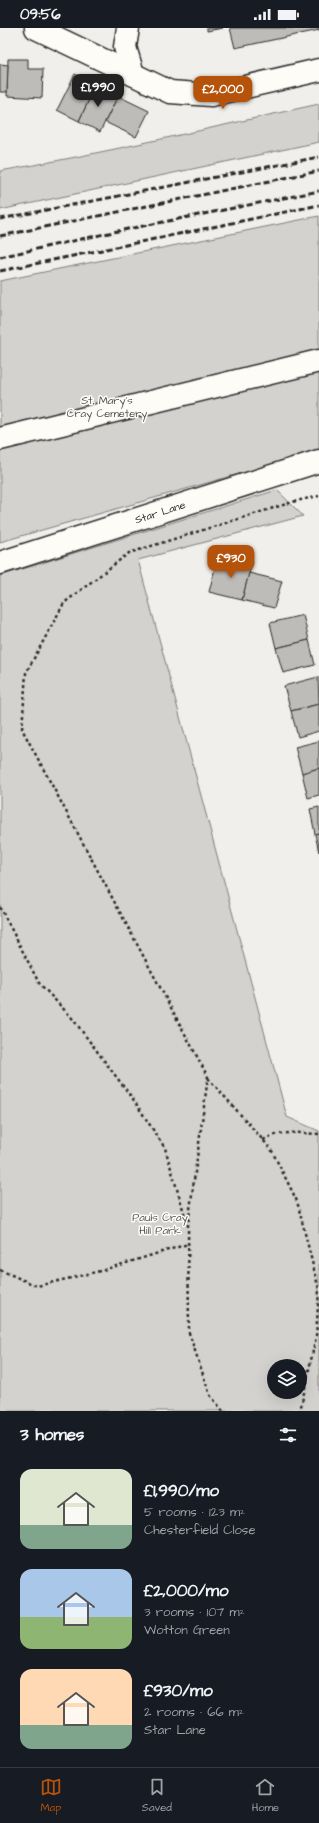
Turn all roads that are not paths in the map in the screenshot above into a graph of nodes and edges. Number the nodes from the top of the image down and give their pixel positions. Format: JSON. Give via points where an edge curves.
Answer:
{"nodes":[{"id":1,"x":36,"y":28,"type":"edge"},
{"id":2,"x":128,"y":28,"type":"edge"},
{"id":3,"x":319,"y":70,"type":"edge"},
{"id":4,"x":133,"y":74,"type":"junction"},
{"id":5,"x":319,"y":361,"type":"edge"},
{"id":6,"x":0,"y":439,"type":"edge"},
{"id":7,"x":319,"y":461,"type":"edge"},
{"id":8,"x":0,"y":562,"type":"edge"}],
"edges":[{"from":1,"to":4,"type":"street"},
{"from":2,"to":4,"type":"street","via":[[125,47]]},
{"from":3,"to":4,"type":"street","via":[[211,95],[170,92]]},
{"from":5,"to":6,"type":"street"},
{"from":7,"to":8,"type":"street","name":"Star Lane"}]}
